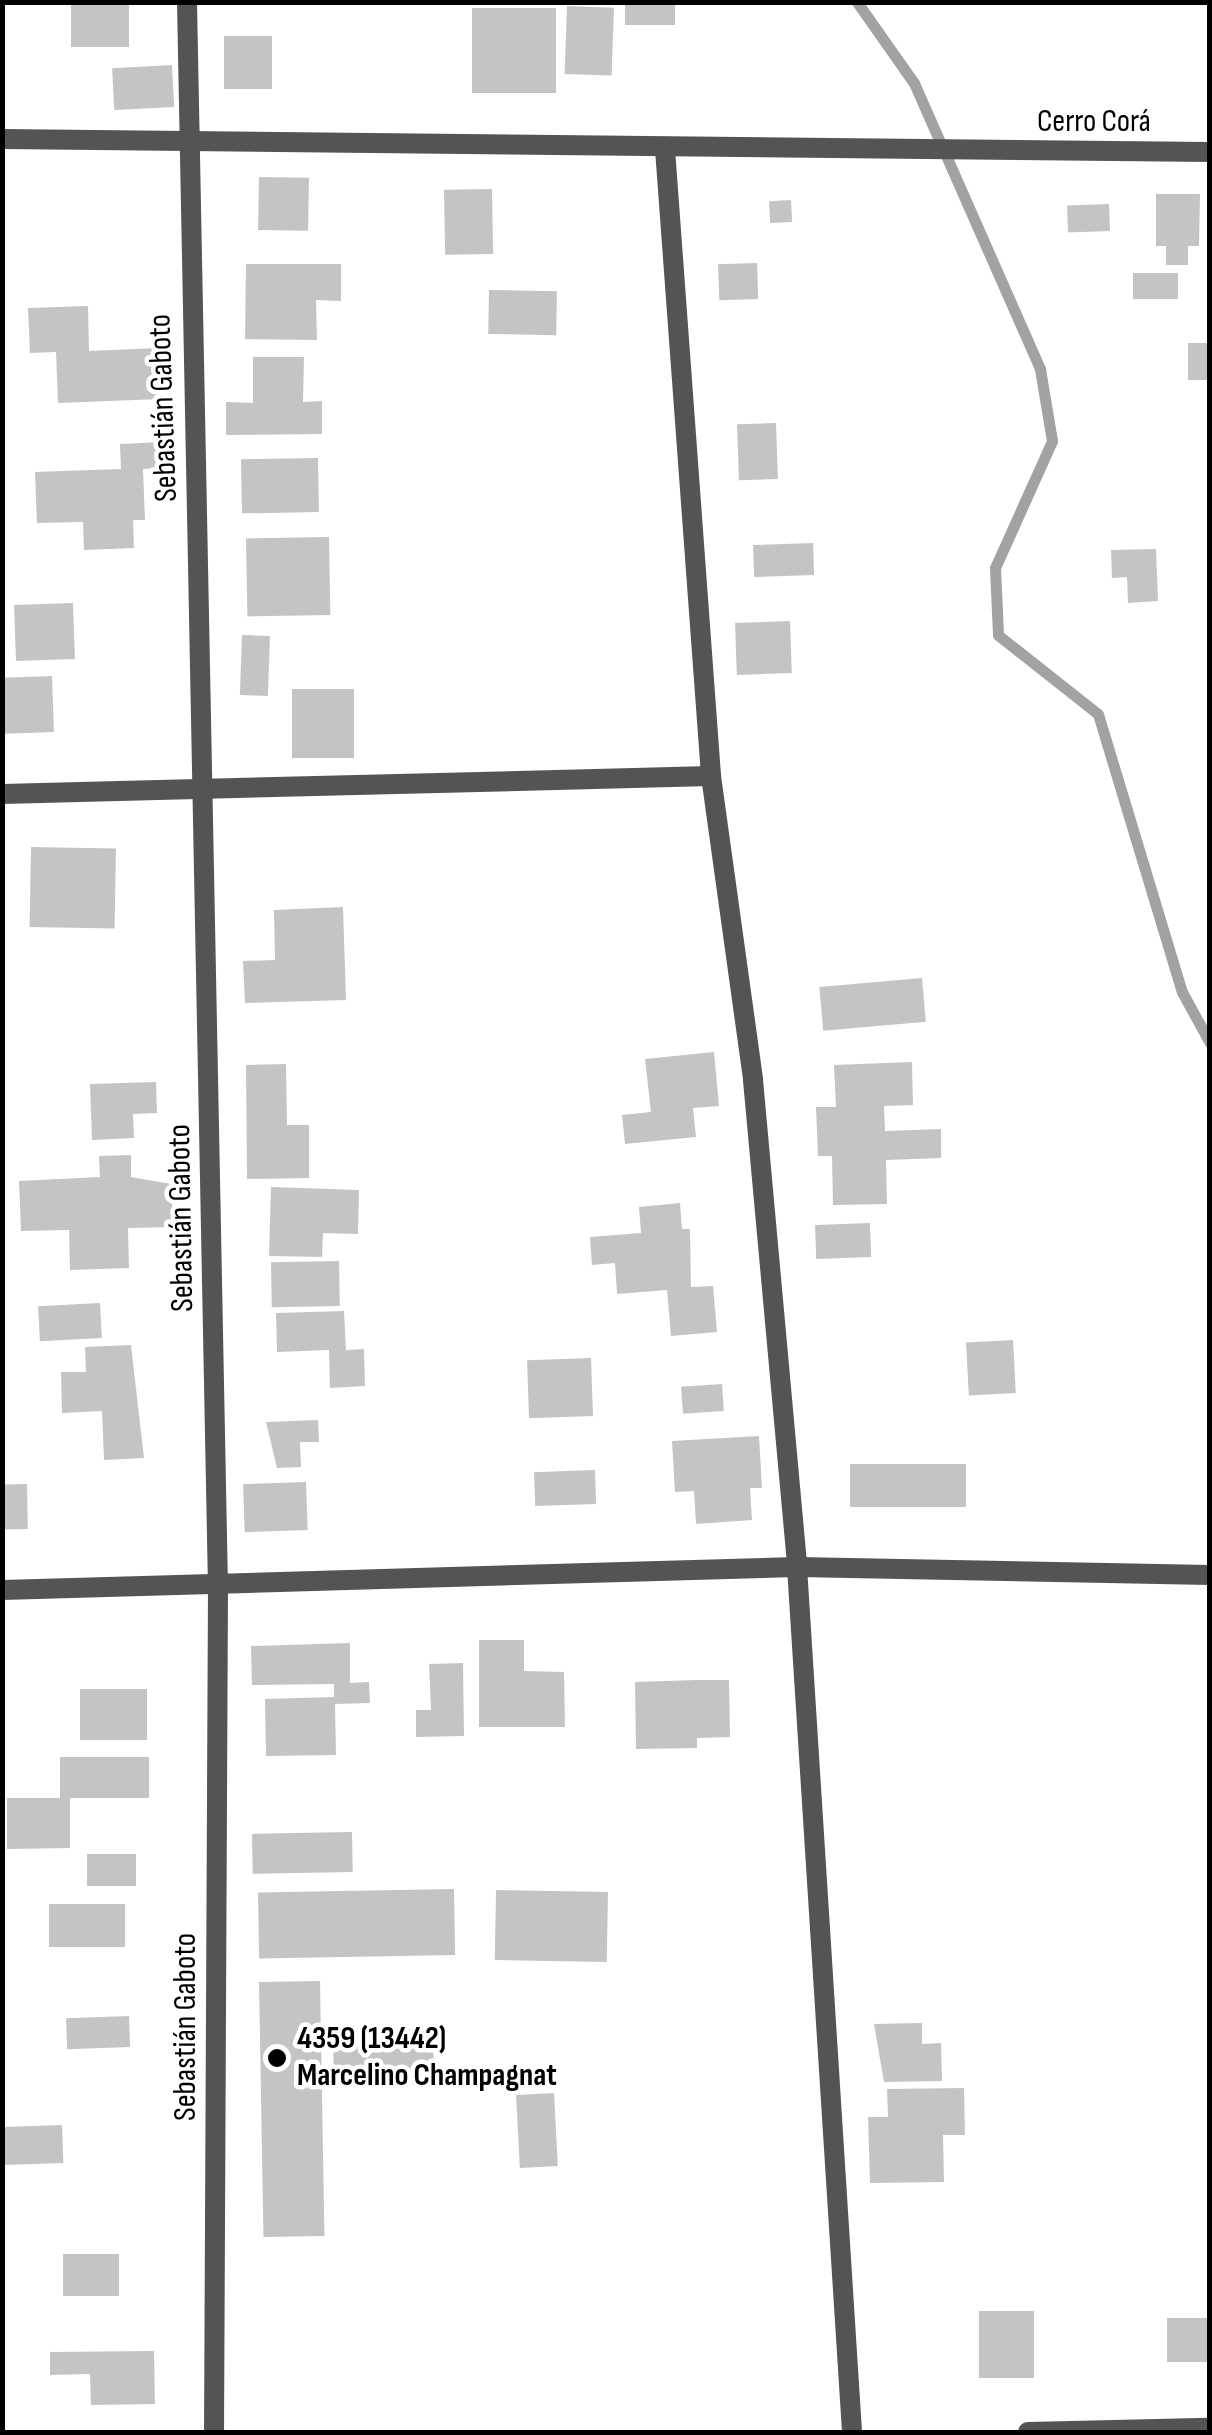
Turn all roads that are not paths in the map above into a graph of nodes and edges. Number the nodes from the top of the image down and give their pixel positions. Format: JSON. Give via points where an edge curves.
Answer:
{"nodes":[{"id":1,"x":188,"y":2,"type":"edge"},
{"id":2,"x":2,"y":139,"type":"edge"},
{"id":3,"x":186,"y":145,"type":"junction"},
{"id":4,"x":664,"y":149,"type":"junction"},
{"id":5,"x":1210,"y":152,"type":"edge"},
{"id":6,"x":711,"y":776,"type":"junction"},
{"id":7,"x":2,"y":794,"type":"edge"},
{"id":8,"x":206,"y":794,"type":"junction"},
{"id":9,"x":797,"y":1566,"type":"junction"},
{"id":10,"x":1210,"y":1574,"type":"edge"},
{"id":11,"x":218,"y":1587,"type":"junction"},
{"id":12,"x":2,"y":1590,"type":"edge"},
{"id":13,"x":1210,"y":2428,"type":"edge"},
{"id":14,"x":214,"y":2432,"type":"edge"},
{"id":15,"x":852,"y":2432,"type":"edge"},
{"id":16,"x":1028,"y":2432,"type":"edge"}],
"edges":[{"from":1,"to":3,"type":"street","name":"Sebastián Gaboto"},
{"from":2,"to":3,"type":"street","name":"Cerro Corá"},
{"from":3,"to":4,"type":"street","name":"Cerro Corá"},
{"from":3,"to":8,"type":"street","name":"Sebastián Gaboto"},
{"from":4,"to":5,"type":"street","name":"Cerro Corá"},
{"from":4,"to":6,"type":"street"},
{"from":6,"to":8,"type":"street"},
{"from":6,"to":9,"type":"street","via":[[752,1080]]},
{"from":7,"to":8,"type":"street"},
{"from":8,"to":11,"type":"street","name":"Sebastián Gaboto"},
{"from":9,"to":10,"type":"street"},
{"from":9,"to":11,"type":"street"},
{"from":9,"to":15,"type":"street"},
{"from":11,"to":12,"type":"street"},
{"from":11,"to":14,"type":"street","name":"Sebastián Gaboto"},
{"from":13,"to":16,"type":"street"}]}
